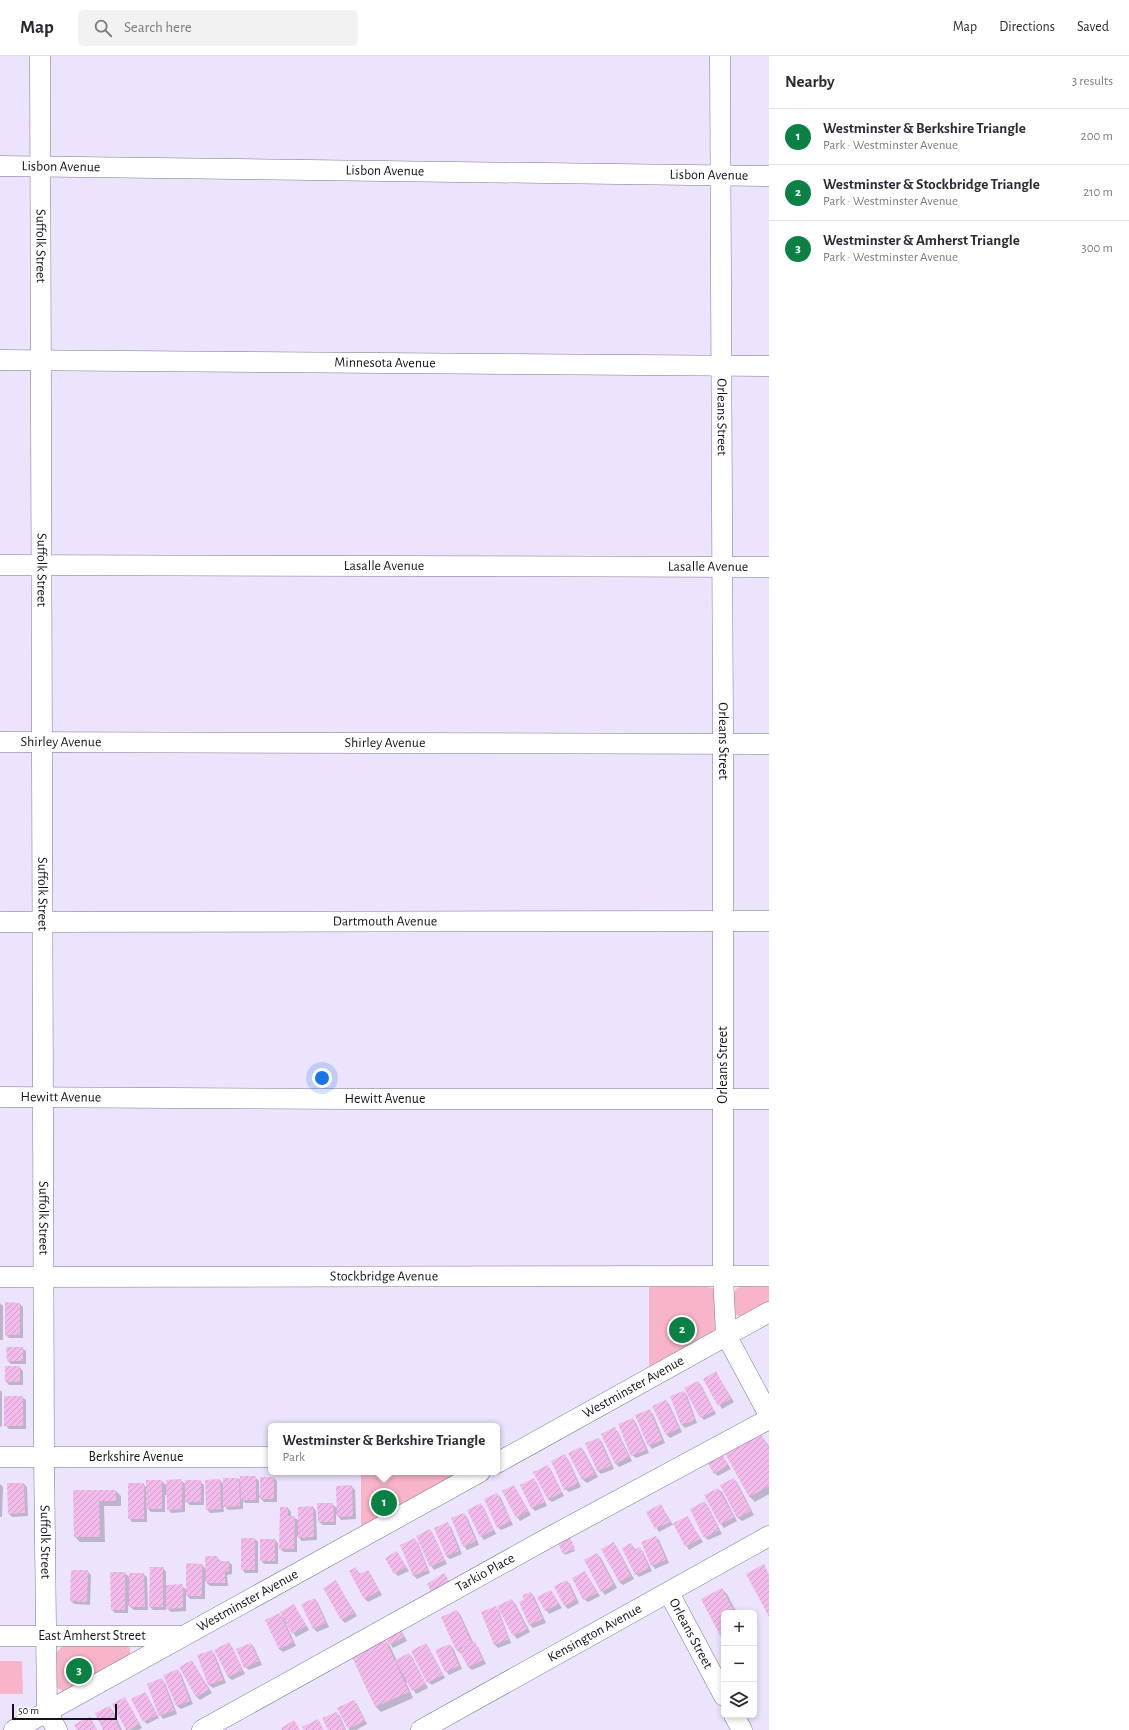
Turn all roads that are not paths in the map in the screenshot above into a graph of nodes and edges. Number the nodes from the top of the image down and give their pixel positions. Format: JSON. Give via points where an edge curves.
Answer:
{"nodes":[{"id":1,"x":40,"y":56,"type":"edge"},
{"id":2,"x":720,"y":56,"type":"edge"},
{"id":3,"x":0,"y":166,"type":"edge"},
{"id":4,"x":41,"y":166,"type":"junction"},
{"id":5,"x":720,"y":175,"type":"junction"},
{"id":6,"x":769,"y":176,"type":"edge"},
{"id":7,"x":0,"y":360,"type":"edge"},
{"id":8,"x":42,"y":360,"type":"junction"},
{"id":9,"x":722,"y":366,"type":"junction"},
{"id":10,"x":769,"y":366,"type":"edge"},
{"id":11,"x":0,"y":565,"type":"edge"},
{"id":12,"x":43,"y":565,"type":"junction"},
{"id":13,"x":722,"y":567,"type":"junction"},
{"id":14,"x":769,"y":567,"type":"edge"},
{"id":15,"x":0,"y":742,"type":"edge"},
{"id":16,"x":43,"y":742,"type":"junction"},
{"id":17,"x":723,"y":744,"type":"junction"},
{"id":18,"x":769,"y":744,"type":"edge"},
{"id":19,"x":723,"y":921,"type":"junction"},
{"id":20,"x":769,"y":921,"type":"edge"},
{"id":21,"x":0,"y":922,"type":"edge"},
{"id":22,"x":43,"y":922,"type":"junction"},
{"id":23,"x":0,"y":1097,"type":"edge"},
{"id":24,"x":44,"y":1097,"type":"junction"},
{"id":25,"x":723,"y":1099,"type":"junction"},
{"id":26,"x":769,"y":1099,"type":"edge"},
{"id":27,"x":723,"y":1276,"type":"junction"},
{"id":28,"x":769,"y":1276,"type":"edge"},
{"id":29,"x":0,"y":1277,"type":"edge"},
{"id":30,"x":44,"y":1277,"type":"junction"},
{"id":31,"x":769,"y":1312,"type":"edge"},
{"id":32,"x":726,"y":1335,"type":"junction"},
{"id":33,"x":769,"y":1415,"type":"edge"},
{"id":34,"x":769,"y":1419,"type":"edge"},
{"id":35,"x":0,"y":1457,"type":"edge"},
{"id":36,"x":44,"y":1457,"type":"junction"},
{"id":37,"x":268,"y":1457,"type":"edge"},
{"id":38,"x":501,"y":1459,"type":"edge"},
{"id":39,"x":475,"y":1475,"type":"edge"},
{"id":40,"x":769,"y":1536,"type":"edge"},
{"id":41,"x":669,"y":1593,"type":"junction"},
{"id":42,"x":0,"y":1636,"type":"edge"},
{"id":43,"x":46,"y":1636,"type":"junction"},
{"id":44,"x":184,"y":1636,"type":"junction"},
{"id":45,"x":721,"y":1690,"type":"edge"},
{"id":46,"x":47,"y":1712,"type":"junction"},
{"id":47,"x":736,"y":1718,"type":"edge"},
{"id":48,"x":14,"y":1730,"type":"edge"},
{"id":49,"x":57,"y":1730,"type":"edge"},
{"id":50,"x":202,"y":1730,"type":"edge"},
{"id":51,"x":421,"y":1730,"type":"edge"},
{"id":52,"x":742,"y":1730,"type":"edge"}],
"edges":[{"from":1,"to":4,"type":"street","name":"Suffolk Street"},
{"from":2,"to":5,"type":"street","name":"Orleans Street"},
{"from":3,"to":4,"type":"street","name":"Lisbon Avenue"},
{"from":4,"to":5,"type":"street","name":"Lisbon Avenue"},
{"from":4,"to":8,"type":"street","name":"Suffolk Street"},
{"from":5,"to":6,"type":"street","name":"Lisbon Avenue"},
{"from":5,"to":9,"type":"street","name":"Orleans Street"},
{"from":7,"to":8,"type":"street","name":"Minnesota Avenue"},
{"from":8,"to":9,"type":"street","name":"Minnesota Avenue"},
{"from":8,"to":12,"type":"street","name":"Suffolk Street"},
{"from":9,"to":10,"type":"street","name":"Minnesota Avenue"},
{"from":9,"to":13,"type":"street","name":"Orleans Street"},
{"from":11,"to":12,"type":"street","name":"Lasalle Avenue"},
{"from":12,"to":13,"type":"street","name":"Lasalle Avenue"},
{"from":12,"to":16,"type":"street","name":"Suffolk Street"},
{"from":13,"to":14,"type":"street","name":"Lasalle Avenue"},
{"from":13,"to":17,"type":"street","name":"Orleans Street"},
{"from":15,"to":16,"type":"street","name":"Shirley Avenue"},
{"from":16,"to":17,"type":"street","name":"Shirley Avenue"},
{"from":16,"to":22,"type":"street","name":"Suffolk Street"},
{"from":17,"to":18,"type":"street","name":"Shirley Avenue"},
{"from":17,"to":19,"type":"street","name":"Orleans Street"},
{"from":19,"to":20,"type":"street","name":"Dartmouth Avenue"},
{"from":19,"to":22,"type":"street","name":"Dartmouth Avenue"},
{"from":19,"to":25,"type":"street","name":"Orleans Street"},
{"from":21,"to":22,"type":"street","name":"Dartmouth Avenue"},
{"from":22,"to":24,"type":"street","name":"Suffolk Street"},
{"from":23,"to":24,"type":"street","name":"Hewitt Avenue"},
{"from":24,"to":25,"type":"street","name":"Hewitt Avenue"},
{"from":24,"to":30,"type":"street","name":"Suffolk Street"},
{"from":25,"to":26,"type":"street","name":"Hewitt Avenue"},
{"from":25,"to":27,"type":"street","name":"Orleans Street"},
{"from":27,"to":28,"type":"street","name":"Stockbridge Avenue"},
{"from":27,"to":30,"type":"street","name":"Stockbridge Avenue"},
{"from":27,"to":32,"type":"street","name":"Orleans Street"},
{"from":29,"to":30,"type":"street","name":"Stockbridge Avenue"},
{"from":30,"to":36,"type":"street","name":"Suffolk Street"},
{"from":31,"to":32,"type":"street","name":"Westminster Avenue"},
{"from":32,"to":33,"type":"street","name":"Orleans Street"},
{"from":32,"to":38,"type":"street","name":"Westminster Avenue"},
{"from":34,"to":50,"type":"street","name":"Tarkio Place"},
{"from":35,"to":36,"type":"street","name":"Berkshire Avenue"},
{"from":36,"to":37,"type":"street","name":"Berkshire Avenue"},
{"from":36,"to":43,"type":"street","name":"Suffolk Street"},
{"from":39,"to":44,"type":"street","name":"Westminster Avenue"},
{"from":40,"to":41,"type":"street","name":"Kensington Avenue"},
{"from":41,"to":45,"type":"street","name":"Orleans Street"},
{"from":41,"to":51,"type":"street","name":"Kensington Avenue"},
{"from":42,"to":43,"type":"street","name":"East Amherst Street"},
{"from":43,"to":44,"type":"street","name":"East Amherst Street"},
{"from":43,"to":46,"type":"street","name":"Suffolk Street"},
{"from":44,"to":46,"type":"street","name":"Westminster Avenue"},
{"from":46,"to":48,"type":"street","name":"Westminster Avenue"},
{"from":46,"to":49,"type":"street","name":"Suffolk Street"},
{"from":47,"to":52,"type":"street"}]}
